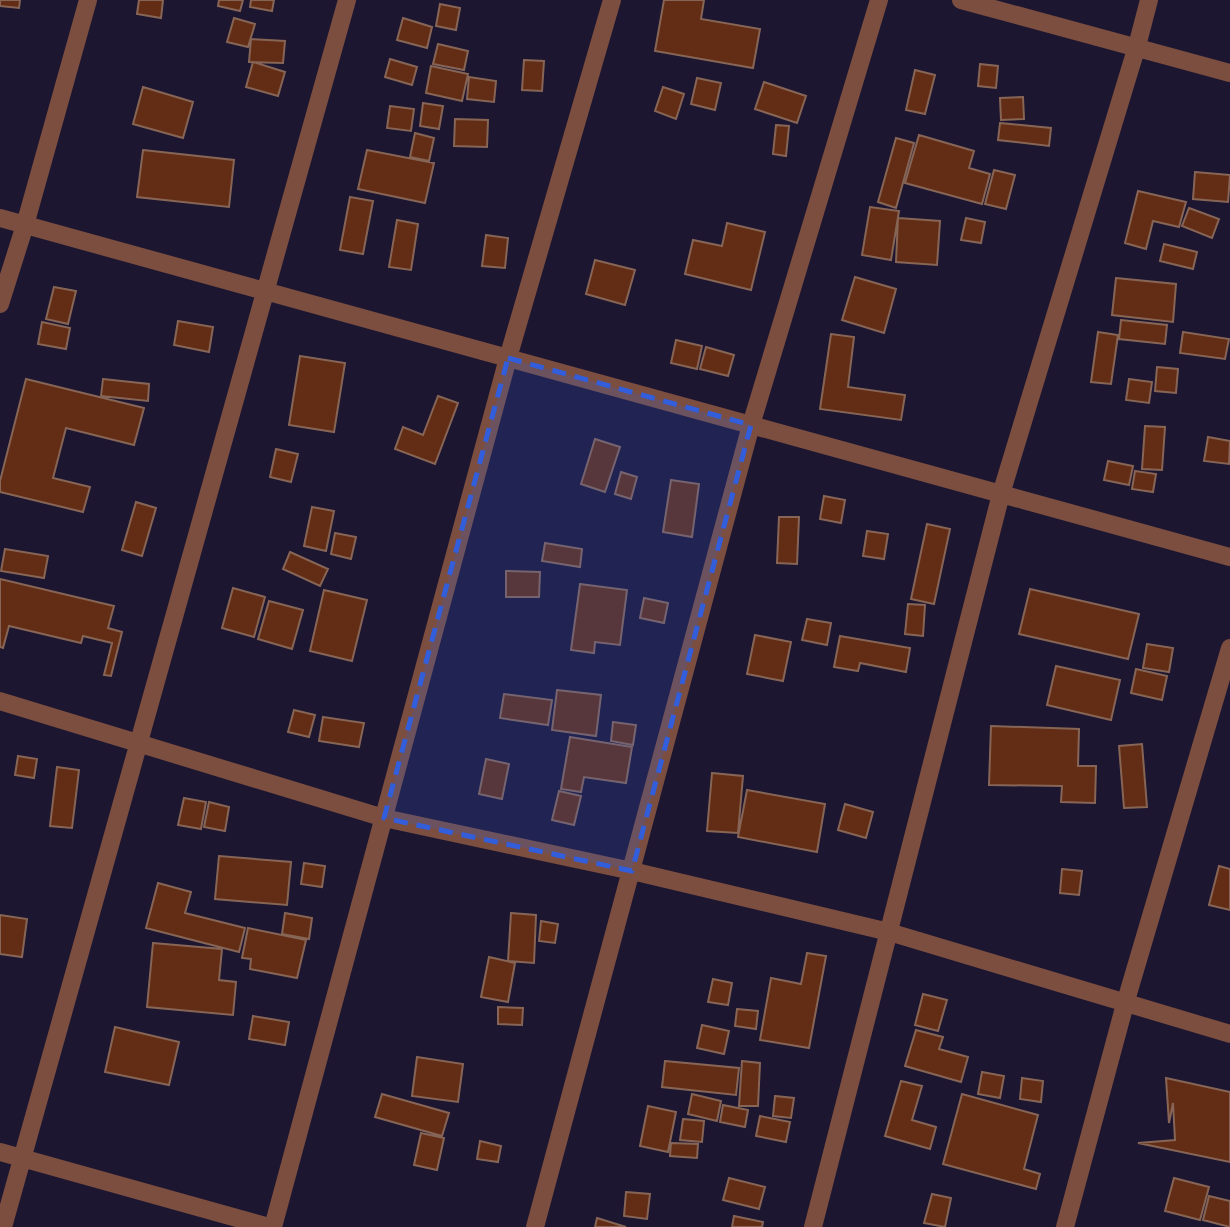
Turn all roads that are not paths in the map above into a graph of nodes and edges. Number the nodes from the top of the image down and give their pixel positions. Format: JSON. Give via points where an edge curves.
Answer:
{"nodes":[{"id":1,"x":88,"y":0,"type":"edge"},
{"id":2,"x":347,"y":0,"type":"edge"},
{"id":3,"x":612,"y":0,"type":"edge"},
{"id":4,"x":879,"y":0,"type":"edge"},
{"id":5,"x":961,"y":0,"type":"edge"},
{"id":6,"x":1149,"y":0,"type":"edge"},
{"id":7,"x":1137,"y":46,"type":"junction"},
{"id":8,"x":1230,"y":73,"type":"edge"},
{"id":9,"x":0,"y":218,"type":"edge"},
{"id":10,"x":25,"y":225,"type":"junction"},
{"id":11,"x":266,"y":292,"type":"junction"},
{"id":12,"x":0,"y":304,"type":"edge"},
{"id":13,"x":508,"y":358,"type":"junction"},
{"id":14,"x":751,"y":425,"type":"junction"},
{"id":15,"x":1000,"y":494,"type":"junction"},
{"id":16,"x":1230,"y":557,"type":"edge"},
{"id":17,"x":1230,"y":648,"type":"edge"},
{"id":18,"x":0,"y":701,"type":"edge"},
{"id":19,"x":139,"y":743,"type":"junction"},
{"id":20,"x":384,"y":818,"type":"junction"},
{"id":21,"x":632,"y":871,"type":"junction"},
{"id":22,"x":889,"y":932,"type":"junction"},
{"id":23,"x":1125,"y":1004,"type":"junction"},
{"id":24,"x":1230,"y":1034,"type":"edge"},
{"id":25,"x":0,"y":1152,"type":"edge"},
{"id":26,"x":22,"y":1158,"type":"junction"},
{"id":27,"x":4,"y":1227,"type":"edge"},
{"id":28,"x":271,"y":1227,"type":"edge"},
{"id":29,"x":535,"y":1227,"type":"edge"},
{"id":30,"x":813,"y":1227,"type":"edge"},
{"id":31,"x":1065,"y":1227,"type":"edge"}],
"edges":[{"from":1,"to":10,"type":"street"},
{"from":2,"to":11,"type":"street"},
{"from":3,"to":13,"type":"street"},
{"from":4,"to":14,"type":"street"},
{"from":5,"to":7,"type":"street"},
{"from":6,"to":7,"type":"street"},
{"from":7,"to":8,"type":"street"},
{"from":7,"to":15,"type":"street"},
{"from":9,"to":10,"type":"street"},
{"from":10,"to":11,"type":"street"},
{"from":10,"to":12,"type":"street"},
{"from":11,"to":13,"type":"street"},
{"from":11,"to":19,"type":"street"},
{"from":13,"to":14,"type":"street"},
{"from":13,"to":20,"type":"street"},
{"from":14,"to":15,"type":"street"},
{"from":14,"to":21,"type":"street"},
{"from":15,"to":16,"type":"street"},
{"from":15,"to":22,"type":"street"},
{"from":17,"to":23,"type":"street"},
{"from":18,"to":19,"type":"street"},
{"from":19,"to":20,"type":"street"},
{"from":19,"to":26,"type":"street"},
{"from":20,"to":21,"type":"street"},
{"from":20,"to":28,"type":"street"},
{"from":21,"to":22,"type":"street"},
{"from":21,"to":29,"type":"street"},
{"from":22,"to":23,"type":"street"},
{"from":22,"to":30,"type":"street"},
{"from":23,"to":24,"type":"street"},
{"from":23,"to":31,"type":"street"},
{"from":25,"to":26,"type":"street"},
{"from":26,"to":27,"type":"street"},
{"from":26,"to":28,"type":"street"}]}
